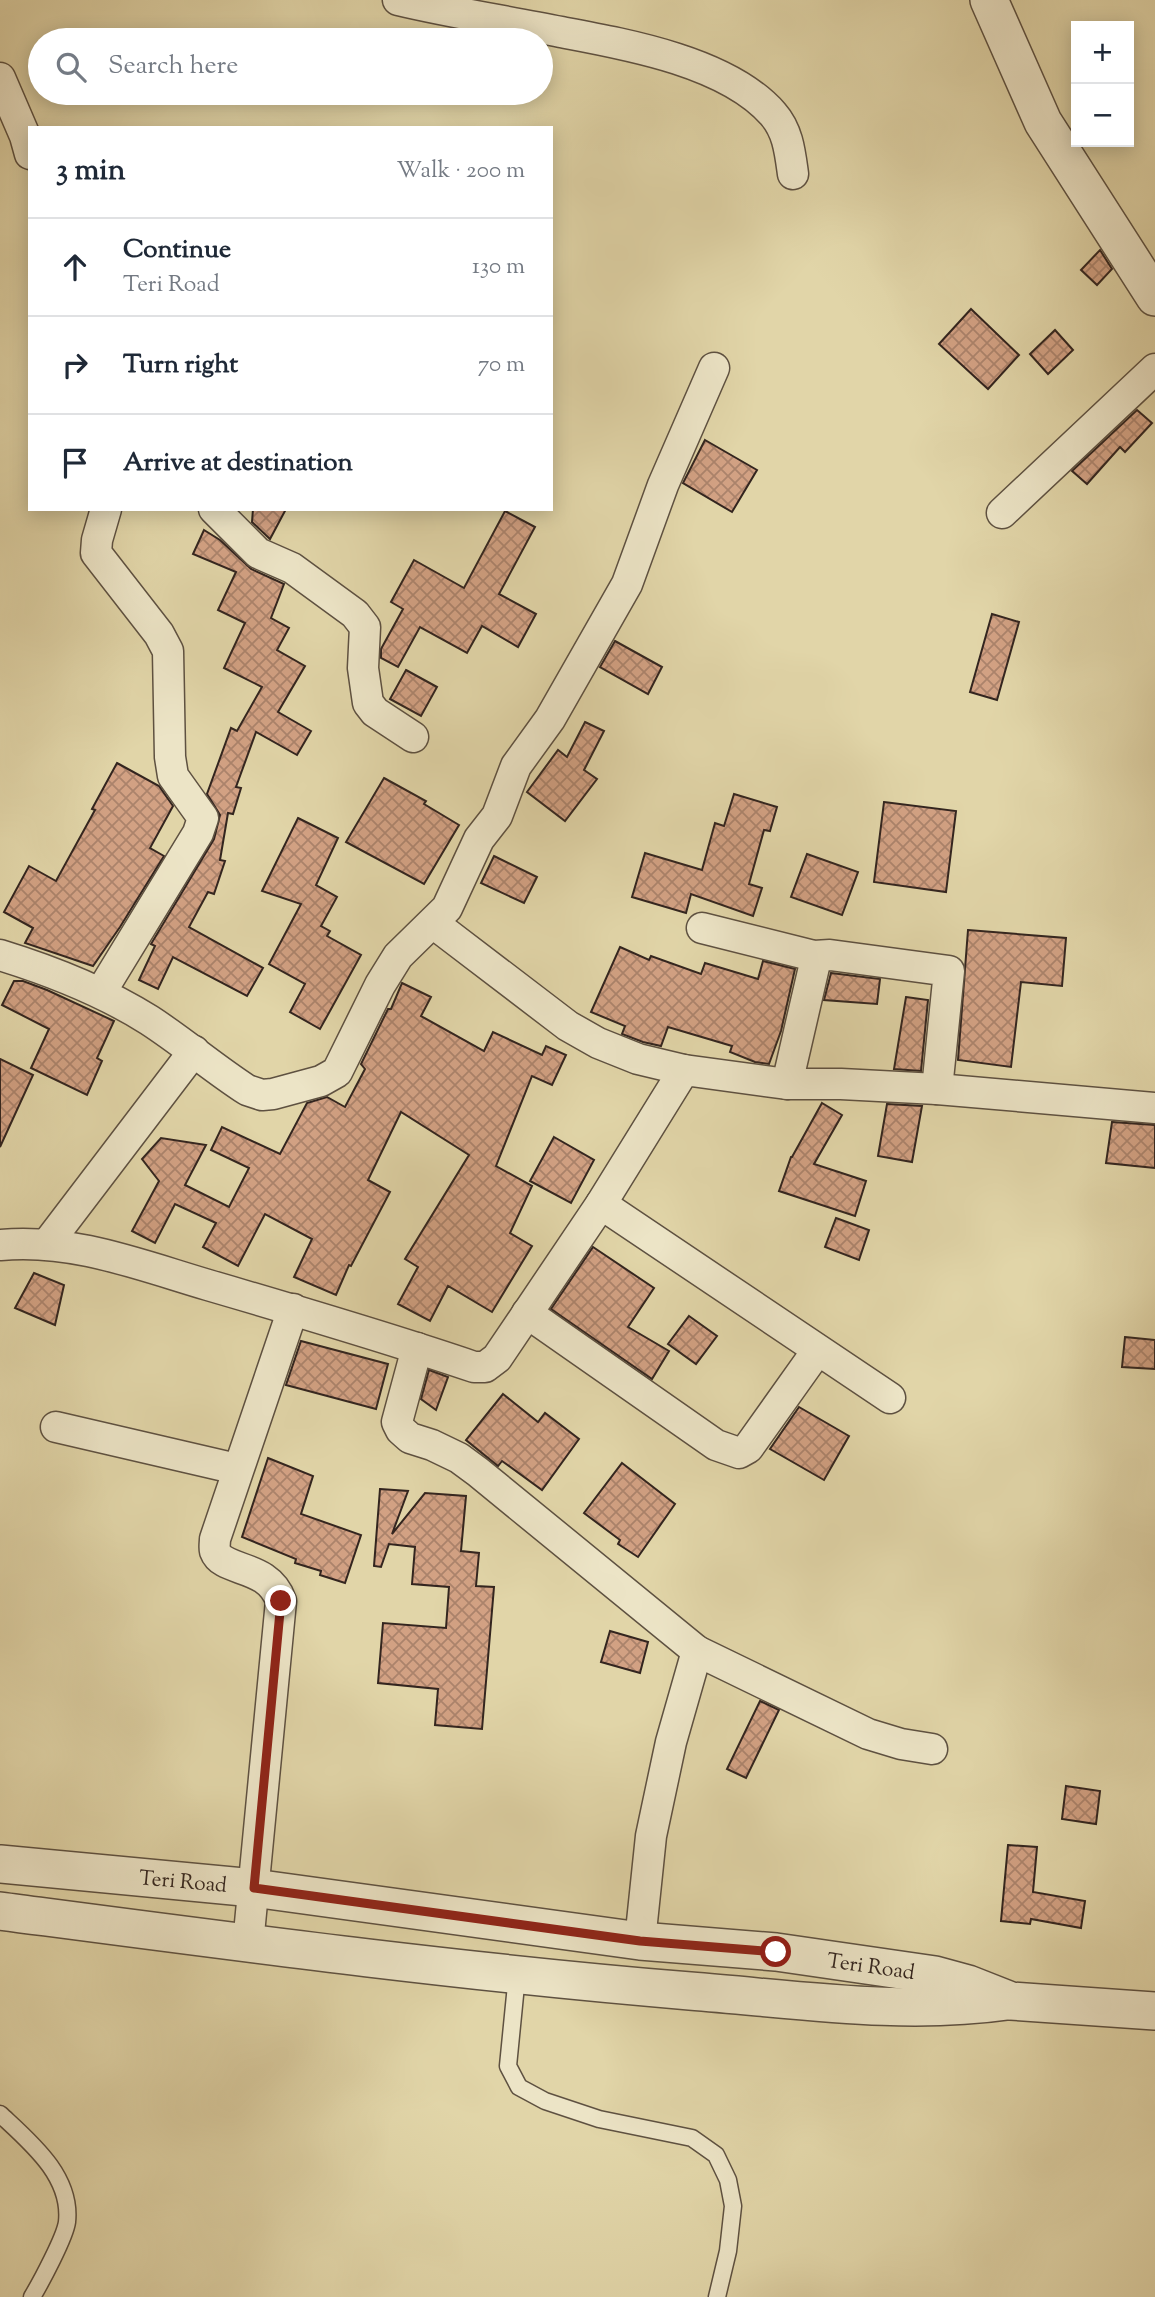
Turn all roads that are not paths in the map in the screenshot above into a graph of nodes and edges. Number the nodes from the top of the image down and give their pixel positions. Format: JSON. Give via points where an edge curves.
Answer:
{"nodes":[{"id":1,"x":398,"y":0,"type":"edge"},
{"id":2,"x":989,"y":0,"type":"edge"},
{"id":3,"x":541,"y":28,"type":"edge"},
{"id":4,"x":553,"y":30,"type":"edge"},
{"id":5,"x":0,"y":78,"type":"edge"},
{"id":6,"x":28,"y":147,"type":"edge"},
{"id":7,"x":793,"y":174,"type":"dead end"},
{"id":8,"x":1155,"y":297,"type":"edge"},
{"id":9,"x":714,"y":368,"type":"dead end"},
{"id":10,"x":1155,"y":369,"type":"edge"},
{"id":11,"x":106,"y":511,"type":"edge"},
{"id":12,"x":216,"y":511,"type":"edge"},
{"id":13,"x":1002,"y":513,"type":"dead end"},
{"id":14,"x":413,"y":737,"type":"dead end"},
{"id":15,"x":433,"y":923,"type":"junction"},
{"id":16,"x":702,"y":928,"type":"dead end"},
{"id":17,"x":0,"y":955,"type":"edge"},
{"id":18,"x":814,"y":967,"type":"dead end"},
{"id":19,"x":101,"y":992,"type":"junction"},
{"id":20,"x":194,"y":1051,"type":"junction"},
{"id":21,"x":684,"y":1070,"type":"junction"},
{"id":22,"x":787,"y":1084,"type":"junction"},
{"id":23,"x":937,"y":1089,"type":"junction"},
{"id":24,"x":1155,"y":1108,"type":"edge"},
{"id":25,"x":601,"y":1204,"type":"junction"},
{"id":26,"x":47,"y":1244,"type":"junction"},
{"id":27,"x":0,"y":1245,"type":"edge"},
{"id":28,"x":293,"y":1309,"type":"junction"},
{"id":29,"x":527,"y":1313,"type":"junction"},
{"id":30,"x":417,"y":1348,"type":"junction"},
{"id":31,"x":817,"y":1350,"type":"junction"},
{"id":32,"x":890,"y":1398,"type":"dead end"},
{"id":33,"x":56,"y":1427,"type":"dead end"},
{"id":34,"x":237,"y":1469,"type":"junction"},
{"id":35,"x":697,"y":1651,"type":"junction"},
{"id":36,"x":932,"y":1749,"type":"dead end"},
{"id":37,"x":0,"y":1864,"type":"edge"},
{"id":38,"x":254,"y":1888,"type":"junction"},
{"id":39,"x":0,"y":1911,"type":"edge"},
{"id":40,"x":640,"y":1941,"type":"junction"},
{"id":41,"x":248,"y":1944,"type":"junction"},
{"id":42,"x":517,"y":1975,"type":"junction"},
{"id":43,"x":1011,"y":2001,"type":"junction"},
{"id":44,"x":1155,"y":2011,"type":"edge"},
{"id":45,"x":0,"y":2114,"type":"edge"},
{"id":46,"x":32,"y":2297,"type":"edge"},
{"id":47,"x":717,"y":2297,"type":"edge"}],
"edges":[{"from":1,"to":3,"type":"street"},
{"from":2,"to":8,"type":"street","via":[[1043,122]]},
{"from":4,"to":7,"type":"street","via":[[633,46],[714,72],[773,115],[789,143]]},
{"from":5,"to":6,"type":"street"},
{"from":9,"to":15,"type":"street","via":[[611,615],[550,719],[516,766],[497,816],[479,839],[447,908]]},
{"from":10,"to":13,"type":"street"},
{"from":11,"to":19,"type":"street","via":[[96,553],[168,651],[173,776],[203,818]]},
{"from":12,"to":14,"type":"street","via":[[258,553],[292,568],[355,614],[365,627],[363,668],[368,703]]},
{"from":15,"to":20,"type":"street","via":[[398,956],[337,1072],[330,1077],[262,1096]]},
{"from":15,"to":21,"type":"street","via":[[568,1026],[638,1059]]},
{"from":16,"to":23,"type":"street","via":[[814,956],[949,971]]},
{"from":17,"to":19,"type":"street"},
{"from":18,"to":22,"type":"street"},
{"from":19,"to":20,"type":"street"},
{"from":20,"to":26,"type":"street"},
{"from":21,"to":22,"type":"street"},
{"from":21,"to":25,"type":"street"},
{"from":22,"to":23,"type":"street"},
{"from":23,"to":24,"type":"street"},
{"from":25,"to":29,"type":"street"},
{"from":25,"to":31,"type":"street"},
{"from":26,"to":27,"type":"street"},
{"from":26,"to":28,"type":"street","via":[[87,1250]]},
{"from":28,"to":30,"type":"street"},
{"from":28,"to":34,"type":"street"},
{"from":29,"to":30,"type":"street","via":[[485,1367]]},
{"from":29,"to":31,"type":"street","via":[[716,1445],[739,1453],[748,1448]]},
{"from":30,"to":35,"type":"street","via":[[397,1422],[401,1430],[478,1472]]},
{"from":31,"to":32,"type":"street"},
{"from":33,"to":34,"type":"street"},
{"from":34,"to":38,"type":"street","via":[[215,1552],[222,1560],[268,1579],[281,1601]]},
{"from":35,"to":36,"type":"street","via":[[868,1734]]},
{"from":35,"to":40,"type":"street","via":[[650,1836]]},
{"from":37,"to":38,"type":"street","name":"Teri Road"},
{"from":38,"to":40,"type":"street","name":"Teri Road"},
{"from":38,"to":41,"type":"street"},
{"from":39,"to":41,"type":"street"},
{"from":40,"to":43,"type":"street","name":"Teri Road","via":[[776,1952],[935,1975]]},
{"from":41,"to":42,"type":"street"},
{"from":42,"to":43,"type":"street","via":[[893,2007],[962,2008]]},
{"from":42,"to":47,"type":"lane","via":[[508,2066],[519,2087],[599,2119],[692,2138],[716,2155],[729,2179],[733,2206]]},
{"from":43,"to":44,"type":"street","name":"Teri Road"},
{"from":45,"to":46,"type":"lane","via":[[37,2149],[66,2200],[67,2224]]}]}
